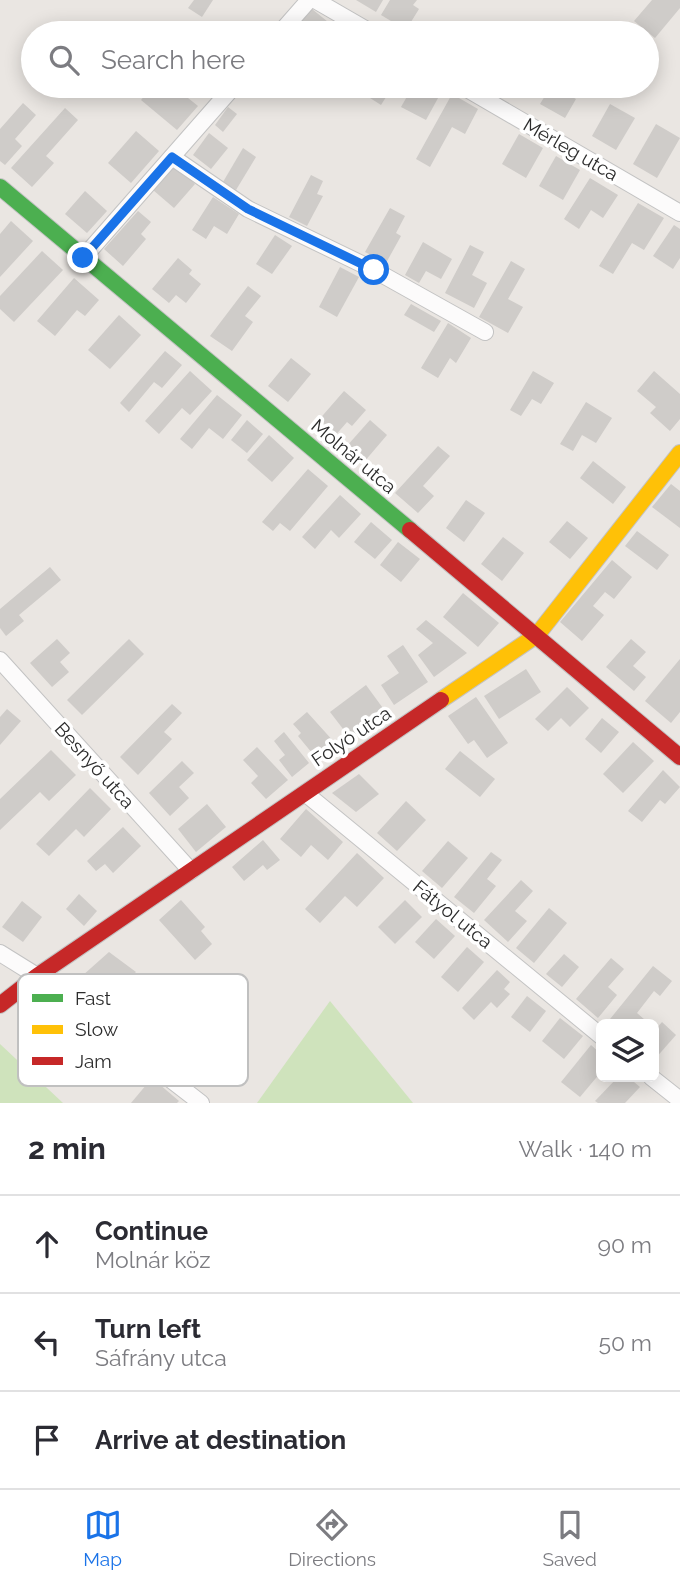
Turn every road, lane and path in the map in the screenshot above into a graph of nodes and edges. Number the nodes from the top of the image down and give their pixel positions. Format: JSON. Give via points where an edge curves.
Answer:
{"nodes":[{"id":1,"x":309,"y":0,"type":"edge"},
{"id":2,"x":315,"y":0,"type":"edge"},
{"id":3,"x":291,"y":21,"type":"edge"},
{"id":4,"x":351,"y":21,"type":"edge"},
{"id":5,"x":224,"y":98,"type":"edge"},
{"id":6,"x":483,"y":98,"type":"edge"},
{"id":7,"x":172,"y":157,"type":"junction"},
{"id":8,"x":0,"y":187,"type":"edge"},
{"id":9,"x":680,"y":213,"type":"edge"},
{"id":10,"x":83,"y":258,"type":"junction"},
{"id":11,"x":485,"y":332,"type":"dead end"},
{"id":12,"x":680,"y":453,"type":"edge"},
{"id":13,"x":537,"y":635,"type":"junction"},
{"id":14,"x":0,"y":660,"type":"edge"},
{"id":15,"x":680,"y":757,"type":"edge"},
{"id":16,"x":305,"y":793,"type":"junction"},
{"id":17,"x":191,"y":871,"type":"junction"},
{"id":18,"x":0,"y":953,"type":"edge"},
{"id":19,"x":34,"y":974,"type":"edge"},
{"id":20,"x":40,"y":974,"type":"edge"},
{"id":21,"x":18,"y":991,"type":"edge"},
{"id":22,"x":0,"y":1005,"type":"edge"},
{"id":23,"x":596,"y":1032,"type":"edge"},
{"id":24,"x":657,"y":1082,"type":"edge"},
{"id":25,"x":179,"y":1086,"type":"edge"},
{"id":26,"x":680,"y":1100,"type":"edge"},
{"id":27,"x":201,"y":1103,"type":"edge"}],
"edges":[{"from":1,"to":3,"type":"street"},
{"from":2,"to":4,"type":"street"},
{"from":5,"to":7,"type":"street"},
{"from":6,"to":9,"type":"street","name":"Mérleg utca"},
{"from":7,"to":10,"type":"street"},
{"from":7,"to":11,"type":"street","via":[[248,209],[374,270]]},
{"from":8,"to":10,"type":"street","name":"Molnár utca"},
{"from":10,"to":13,"type":"street","name":"Molnár utca"},
{"from":12,"to":13,"type":"street","name":"Folyó utca"},
{"from":13,"to":15,"type":"street","name":"Molnár utca"},
{"from":13,"to":16,"type":"street","name":"Folyó utca"},
{"from":14,"to":17,"type":"street","name":"Besnyő utca"},
{"from":16,"to":17,"type":"street","name":"Folyó utca"},
{"from":16,"to":23,"type":"street","name":"Fátyol utca"},
{"from":17,"to":20,"type":"street","name":"Folyó utca"},
{"from":18,"to":19,"type":"street"},
{"from":21,"to":22,"type":"street","name":"Folyó utca"},
{"from":24,"to":26,"type":"street"},
{"from":25,"to":27,"type":"street"}]}
